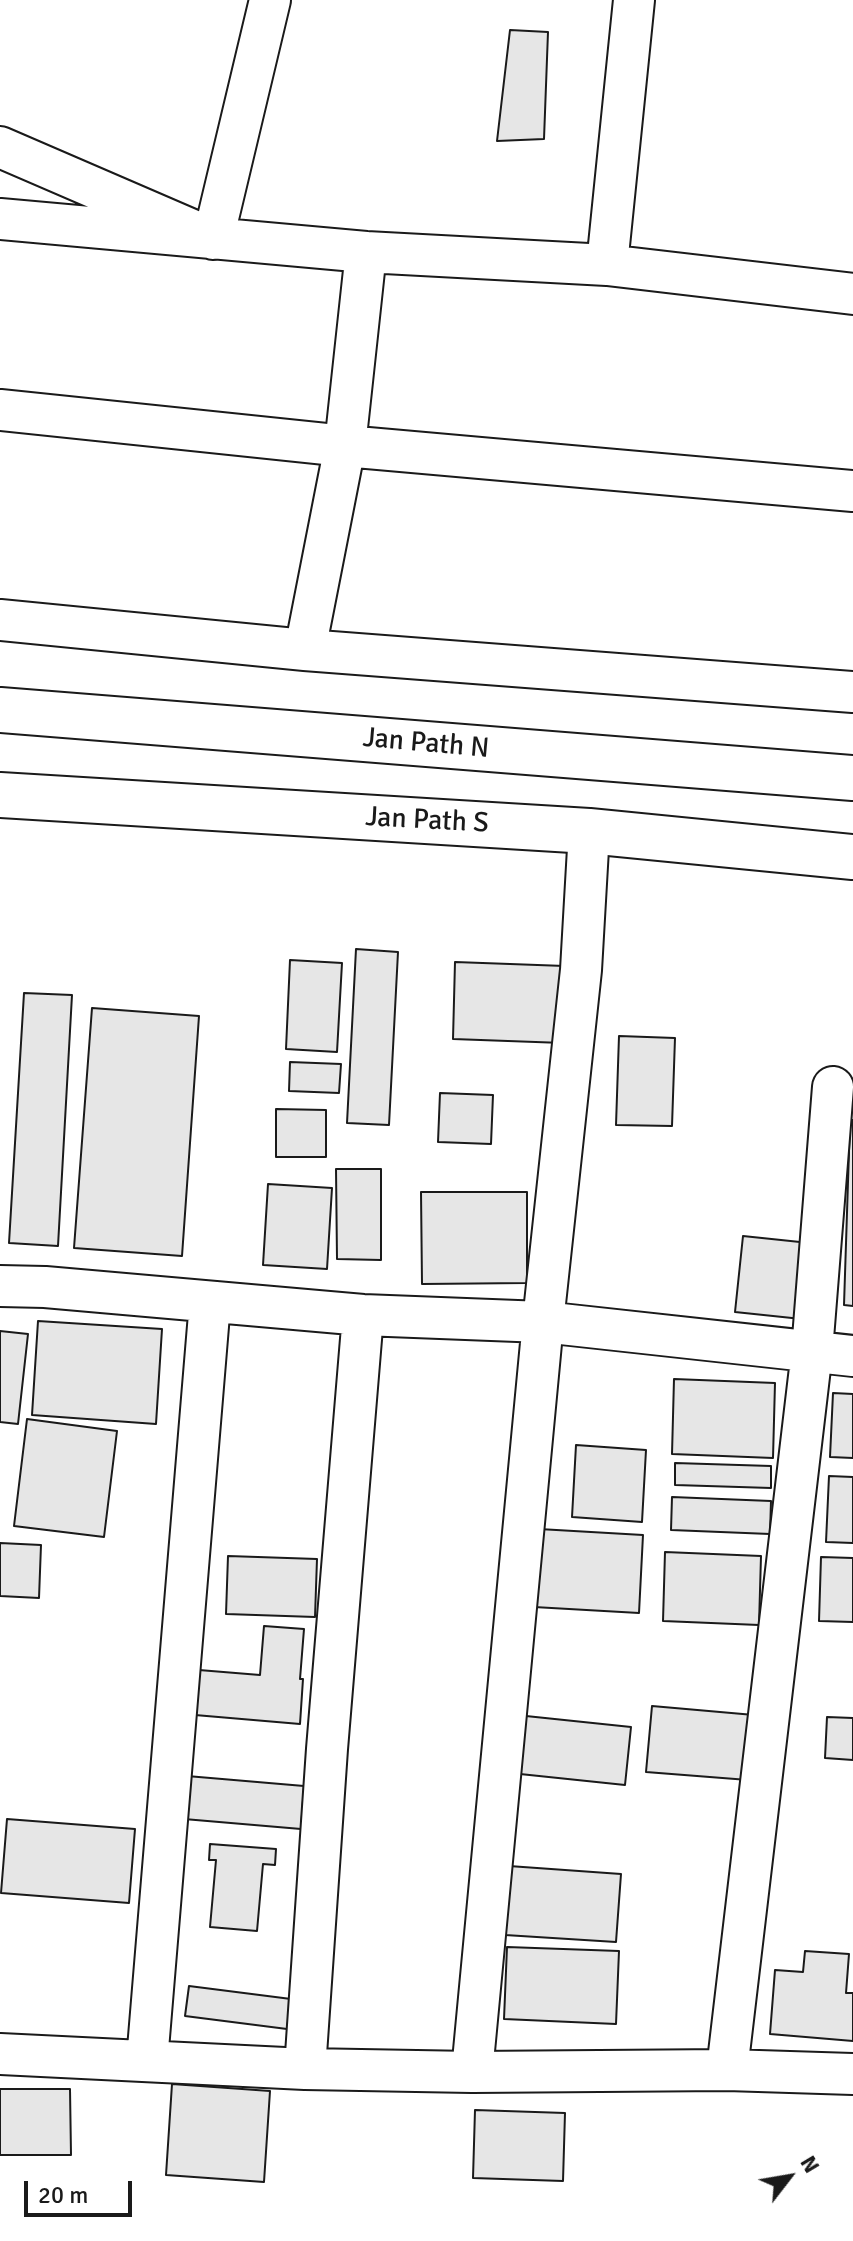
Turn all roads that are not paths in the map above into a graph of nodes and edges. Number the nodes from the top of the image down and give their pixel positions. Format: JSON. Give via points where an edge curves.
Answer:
{"nodes":[{"id":1,"x":270,"y":0,"type":"edge"},
{"id":2,"x":634,"y":0,"type":"edge"},
{"id":3,"x":0,"y":147,"type":"edge"},
{"id":4,"x":0,"y":219,"type":"edge"},
{"id":5,"x":213,"y":239,"type":"junction"},
{"id":6,"x":366,"y":252,"type":"junction"},
{"id":7,"x":607,"y":265,"type":"junction"},
{"id":8,"x":853,"y":294,"type":"edge"},
{"id":9,"x":0,"y":410,"type":"edge"},
{"id":10,"x":345,"y":446,"type":"junction"},
{"id":11,"x":853,"y":491,"type":"edge"},
{"id":12,"x":0,"y":620,"type":"edge"},
{"id":13,"x":305,"y":650,"type":"junction"},
{"id":14,"x":853,"y":692,"type":"edge"},
{"id":15,"x":0,"y":710,"type":"edge"},
{"id":16,"x":853,"y":778,"type":"edge"},
{"id":17,"x":0,"y":795,"type":"edge"},
{"id":18,"x":589,"y":831,"type":"junction"},
{"id":19,"x":853,"y":857,"type":"edge"},
{"id":20,"x":833,"y":1087,"type":"dead end"},
{"id":21,"x":0,"y":1286,"type":"edge"},
{"id":22,"x":210,"y":1302,"type":"junction"},
{"id":23,"x":363,"y":1315,"type":"junction"},
{"id":24,"x":543,"y":1322,"type":"junction"},
{"id":25,"x":812,"y":1351,"type":"junction"},
{"id":26,"x":853,"y":1356,"type":"edge"},
{"id":27,"x":0,"y":2054,"type":"edge"},
{"id":28,"x":147,"y":2061,"type":"junction"},
{"id":29,"x":305,"y":2069,"type":"junction"},
{"id":30,"x":727,"y":2070,"type":"junction"},
{"id":31,"x":472,"y":2072,"type":"junction"},
{"id":32,"x":853,"y":2074,"type":"edge"}],
"edges":[{"from":1,"to":5,"type":"street"},
{"from":2,"to":7,"type":"street"},
{"from":3,"to":5,"type":"street"},
{"from":4,"to":5,"type":"street"},
{"from":5,"to":6,"type":"street"},
{"from":6,"to":7,"type":"street"},
{"from":6,"to":10,"type":"street"},
{"from":7,"to":8,"type":"street"},
{"from":9,"to":10,"type":"street"},
{"from":10,"to":11,"type":"street"},
{"from":10,"to":13,"type":"street"},
{"from":12,"to":13,"type":"street"},
{"from":13,"to":14,"type":"street"},
{"from":15,"to":16,"type":"main road","name":"Jan Path N"},
{"from":17,"to":18,"type":"main road","name":"Jan Path S"},
{"from":18,"to":19,"type":"main road","name":"Jan Path S"},
{"from":18,"to":24,"type":"street","via":[[581,970]]},
{"from":20,"to":25,"type":"street"},
{"from":21,"to":22,"type":"street"},
{"from":22,"to":23,"type":"street"},
{"from":22,"to":28,"type":"street"},
{"from":23,"to":24,"type":"street"},
{"from":23,"to":29,"type":"street"},
{"from":24,"to":25,"type":"street"},
{"from":24,"to":31,"type":"street"},
{"from":25,"to":26,"type":"street"},
{"from":25,"to":30,"type":"street"},
{"from":27,"to":28,"type":"street"},
{"from":28,"to":29,"type":"street"},
{"from":29,"to":31,"type":"street"},
{"from":30,"to":31,"type":"street"},
{"from":30,"to":32,"type":"street"}]}
